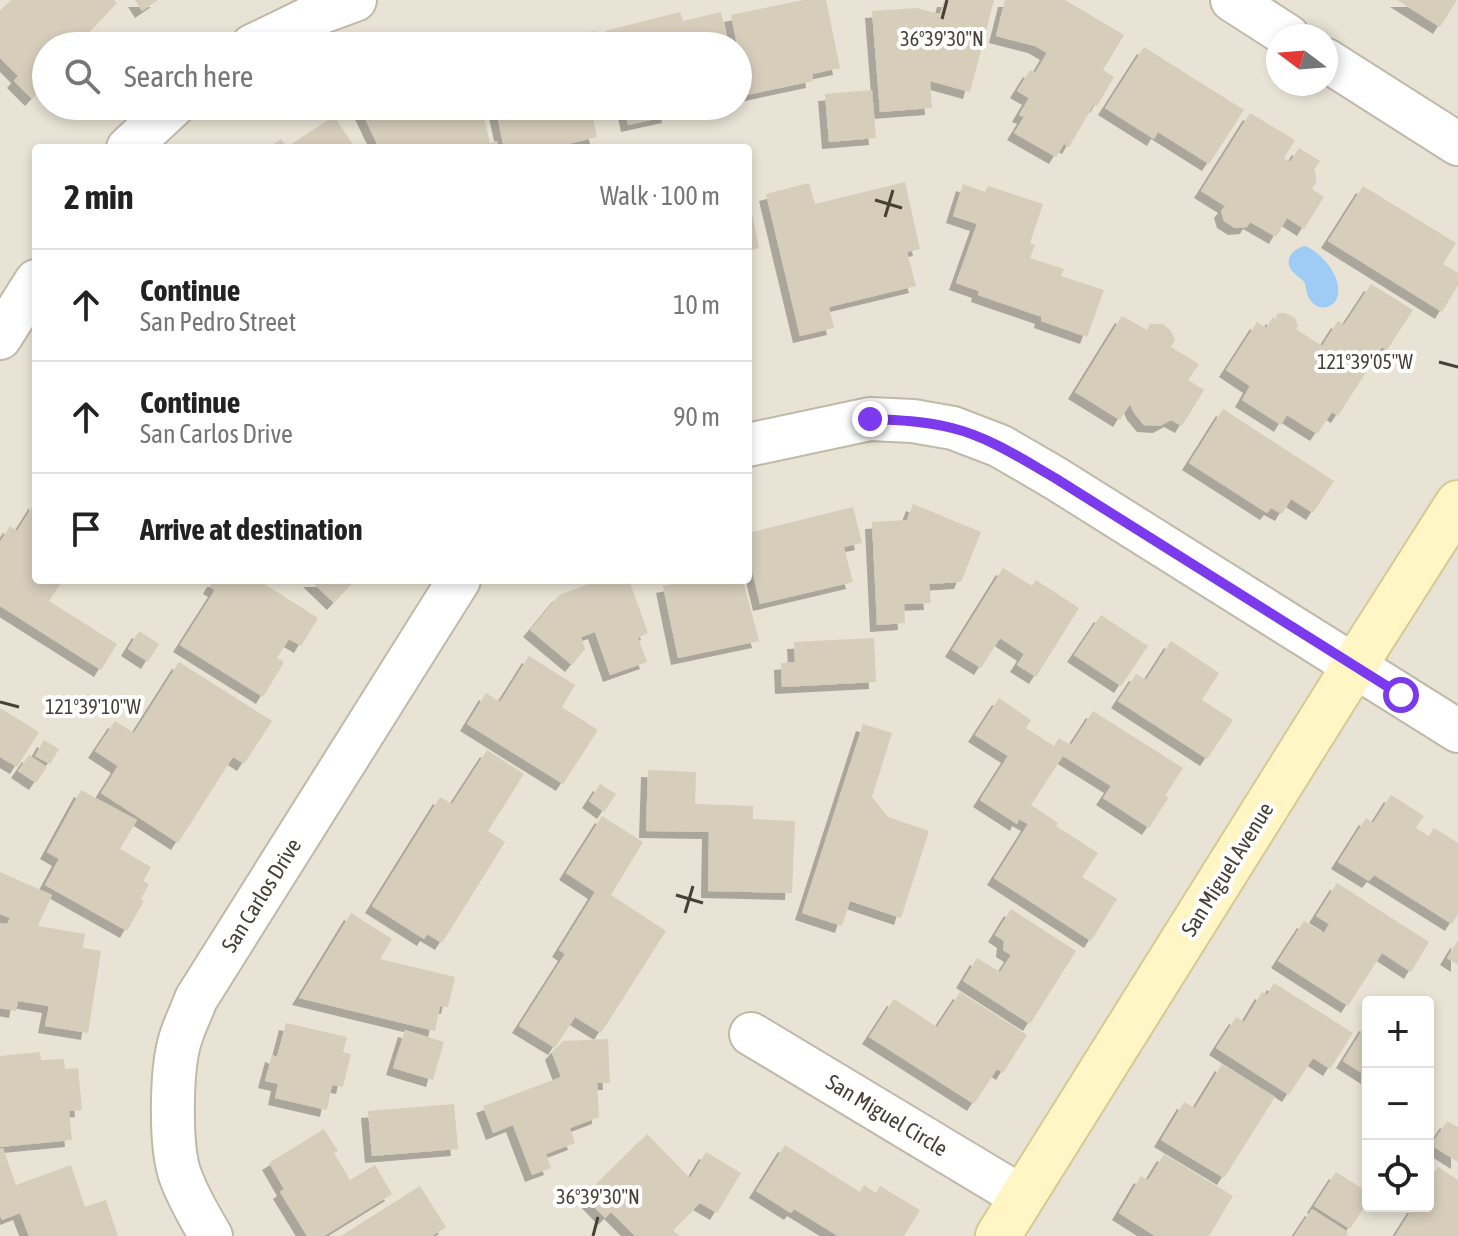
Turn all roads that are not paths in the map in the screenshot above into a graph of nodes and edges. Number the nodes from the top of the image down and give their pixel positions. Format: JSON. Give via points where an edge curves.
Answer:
{"nodes":[{"id":1,"x":355,"y":0,"type":"edge"},
{"id":2,"x":1232,"y":0,"type":"edge"},
{"id":3,"x":1269,"y":24,"type":"edge"},
{"id":4,"x":281,"y":32,"type":"edge"},
{"id":5,"x":1338,"y":68,"type":"edge"},
{"id":6,"x":158,"y":120,"type":"edge"},
{"id":7,"x":132,"y":144,"type":"edge"},
{"id":8,"x":1458,"y":144,"type":"edge"},
{"id":9,"x":32,"y":287,"type":"edge"},
{"id":10,"x":0,"y":338,"type":"edge"},
{"id":11,"x":752,"y":444,"type":"edge"},
{"id":12,"x":1458,"y":503,"type":"edge"},
{"id":13,"x":456,"y":584,"type":"edge"},
{"id":14,"x":1355,"y":665,"type":"junction"},
{"id":15,"x":1458,"y":731,"type":"edge"},
{"id":16,"x":751,"y":1034,"type":"dead end"},
{"id":17,"x":1022,"y":1197,"type":"junction"},
{"id":18,"x":211,"y":1236,"type":"edge"},
{"id":19,"x":998,"y":1236,"type":"edge"}],
"edges":[{"from":1,"to":4,"type":"street"},
{"from":2,"to":3,"type":"street"},
{"from":5,"to":8,"type":"street"},
{"from":6,"to":7,"type":"street"},
{"from":9,"to":10,"type":"street"},
{"from":11,"to":14,"type":"street","via":[[870,419],[953,428],[1000,446],[1055,478]]},
{"from":12,"to":14,"type":"street","name":"San Miguel Avenue"},
{"from":13,"to":18,"type":"street","name":"San Carlos Drive","via":[[196,999],[179,1042],[173,1125],[179,1172]]},
{"from":14,"to":15,"type":"street"},
{"from":14,"to":17,"type":"street","name":"San Miguel Avenue"},
{"from":16,"to":17,"type":"street","name":"San Miguel Circle"},
{"from":17,"to":19,"type":"street","name":"San Miguel Avenue"}]}
